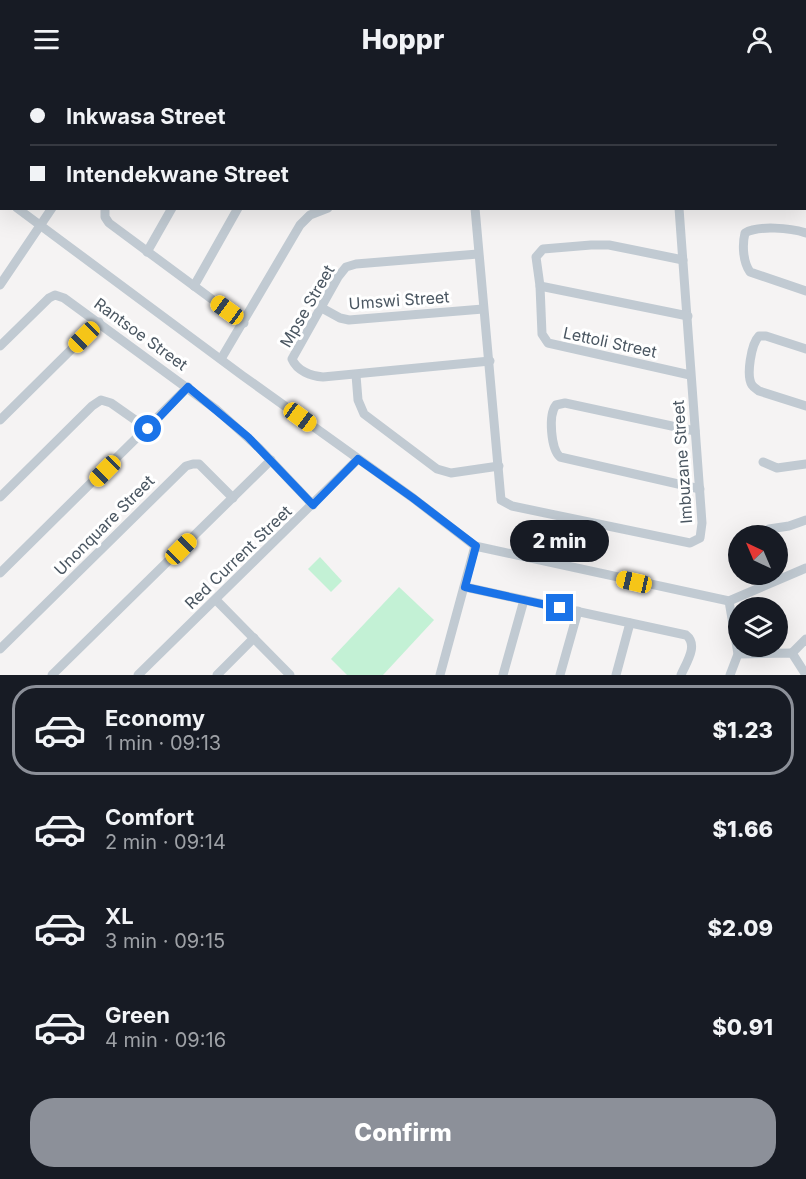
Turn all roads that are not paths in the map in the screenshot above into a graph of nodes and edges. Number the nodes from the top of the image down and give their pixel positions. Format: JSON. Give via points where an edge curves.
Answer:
{"nodes":[{"id":1,"x":20,"y":210,"type":"edge"},
{"id":2,"x":51,"y":210,"type":"edge"},
{"id":3,"x":105,"y":210,"type":"edge"},
{"id":4,"x":171,"y":210,"type":"edge"},
{"id":5,"x":237,"y":210,"type":"edge"},
{"id":6,"x":322,"y":210,"type":"edge"},
{"id":7,"x":475,"y":210,"type":"edge"},
{"id":8,"x":679,"y":210,"type":"edge"},
{"id":9,"x":40,"y":226,"type":"junction"},
{"id":10,"x":806,"y":233,"type":"edge"},
{"id":11,"x":147,"y":252,"type":"junction"},
{"id":12,"x":478,"y":254,"type":"junction"},
{"id":13,"x":683,"y":260,"type":"junction"},
{"id":14,"x":0,"y":285,"type":"edge"},
{"id":15,"x":194,"y":286,"type":"junction"},
{"id":16,"x":540,"y":286,"type":"junction"},
{"id":17,"x":806,"y":291,"type":"edge"},
{"id":18,"x":320,"y":307,"type":"junction"},
{"id":19,"x":483,"y":309,"type":"junction"},
{"id":20,"x":688,"y":316,"type":"junction"},
{"id":21,"x":99,"y":322,"type":"junction"},
{"id":22,"x":244,"y":322,"type":"junction"},
{"id":23,"x":0,"y":346,"type":"edge"},
{"id":24,"x":806,"y":349,"type":"edge"},
{"id":25,"x":221,"y":359,"type":"junction"},
{"id":26,"x":490,"y":361,"type":"junction"},
{"id":27,"x":356,"y":375,"type":"junction"},
{"id":28,"x":690,"y":375,"type":"junction"},
{"id":29,"x":188,"y":387,"type":"junction"},
{"id":30,"x":806,"y":406,"type":"edge"},
{"id":31,"x":0,"y":420,"type":"edge"},
{"id":32,"x":148,"y":429,"type":"junction"},
{"id":33,"x":695,"y":431,"type":"junction"},
{"id":34,"x":358,"y":459,"type":"junction"},
{"id":35,"x":271,"y":460,"type":"junction"},
{"id":36,"x":763,"y":462,"type":"dead end"},
{"id":37,"x":806,"y":464,"type":"edge"},
{"id":38,"x":499,"y":466,"type":"junction"},
{"id":39,"x":700,"y":489,"type":"junction"},
{"id":40,"x":0,"y":497,"type":"edge"},
{"id":41,"x":233,"y":498,"type":"junction"},
{"id":42,"x":313,"y":505,"type":"junction"},
{"id":43,"x":806,"y":519,"type":"edge"},
{"id":44,"x":788,"y":526,"type":"edge"},
{"id":45,"x":476,"y":546,"type":"junction"},
{"id":46,"x":806,"y":568,"type":"edge"},
{"id":47,"x":0,"y":573,"type":"edge"},
{"id":48,"x":465,"y":587,"type":"junction"},
{"id":49,"x":738,"y":597,"type":"edge"},
{"id":50,"x":216,"y":600,"type":"junction"},
{"id":51,"x":524,"y":600,"type":"junction"},
{"id":52,"x":728,"y":601,"type":"edge"},
{"id":53,"x":578,"y":611,"type":"junction"},
{"id":54,"x":630,"y":623,"type":"junction"},
{"id":55,"x":254,"y":638,"type":"junction"},
{"id":56,"x":806,"y":639,"type":"edge"},
{"id":57,"x":0,"y":649,"type":"edge"},
{"id":58,"x":788,"y":653,"type":"edge"},
{"id":59,"x":792,"y":653,"type":"junction"},
{"id":60,"x":737,"y":657,"type":"edge"},
{"id":61,"x":52,"y":675,"type":"edge"},
{"id":62,"x":138,"y":675,"type":"edge"},
{"id":63,"x":217,"y":675,"type":"edge"},
{"id":64,"x":289,"y":675,"type":"edge"},
{"id":65,"x":440,"y":675,"type":"edge"},
{"id":66,"x":503,"y":675,"type":"edge"},
{"id":67,"x":560,"y":675,"type":"edge"},
{"id":68,"x":616,"y":675,"type":"edge"},
{"id":69,"x":681,"y":675,"type":"edge"},
{"id":70,"x":730,"y":675,"type":"edge"},
{"id":71,"x":806,"y":675,"type":"edge"}],
"edges":[{"from":1,"to":9,"type":"street"},
{"from":2,"to":9,"type":"street"},
{"from":3,"to":11,"type":"street","via":[[109,223]]},
{"from":4,"to":11,"type":"street"},
{"from":5,"to":15,"type":"street"},
{"from":6,"to":22,"type":"street","via":[[300,225]]},
{"from":7,"to":12,"type":"street","name":"Imbuzane Street"},
{"from":8,"to":13,"type":"street","name":"Imbuzane Street"},
{"from":9,"to":14,"type":"street"},
{"from":9,"to":25,"type":"street"},
{"from":10,"to":17,"type":"street","via":[[783,229],[750,231],[743,238],[745,263],[750,272]]},
{"from":11,"to":15,"type":"street"},
{"from":12,"to":18,"type":"street","name":"Mpse Street","via":[[350,266],[338,277]]},
{"from":12,"to":19,"type":"street","name":"Imbuzane Street"},
{"from":13,"to":16,"type":"street","name":"Lettoli Street","via":[[609,245],[543,249],[536,257]]},
{"from":13,"to":20,"type":"street","name":"Imbuzane Street"},
{"from":15,"to":22,"type":"street"},
{"from":16,"to":20,"type":"street"},
{"from":16,"to":28,"type":"street","name":"Lettoli Street","via":[[542,334],[548,343]]},
{"from":18,"to":19,"type":"street","name":"Umswi Street","via":[[349,320]]},
{"from":18,"to":27,"type":"street","name":"Mpse Street","via":[[293,361],[314,376]]},
{"from":19,"to":26,"type":"street","name":"Imbuzane Street"},
{"from":20,"to":28,"type":"street","name":"Imbuzane Street"},
{"from":21,"to":23,"type":"street","name":"Rantsoe Street","via":[[55,295]]},
{"from":21,"to":29,"type":"street","name":"Rantsoe Street"},
{"from":21,"to":31,"type":"street"},
{"from":22,"to":25,"type":"street"},
{"from":24,"to":30,"type":"street","via":[[759,336],[753,345],[750,378],[759,392]]},
{"from":25,"to":34,"type":"street"},
{"from":26,"to":27,"type":"street","name":"Mpse Street"},
{"from":26,"to":38,"type":"street","name":"Imbuzane Street"},
{"from":27,"to":38,"type":"street","via":[[358,400],[364,414],[437,469],[451,473]]},
{"from":28,"to":33,"type":"street","name":"Imbuzane Street"},
{"from":29,"to":32,"type":"street"},
{"from":29,"to":35,"type":"street","name":"Rantsoe Street"},
{"from":32,"to":40,"type":"street","via":[[107,400],[101,400]]},
{"from":32,"to":47,"type":"street"},
{"from":33,"to":39,"type":"street","name":"Imbuzane Street"},
{"from":33,"to":39,"type":"street","via":[[565,403],[552,410],[553,447],[560,457]]},
{"from":34,"to":42,"type":"street","name":"Red Current Street"},
{"from":34,"to":45,"type":"street"},
{"from":35,"to":41,"type":"street"},
{"from":35,"to":42,"type":"street","name":"Rantsoe Street"},
{"from":36,"to":37,"type":"street","via":[[777,468]]},
{"from":38,"to":39,"type":"street","name":"Imbuzane Street","via":[[499,496],[506,504],[690,543],[702,534]]},
{"from":41,"to":57,"type":"street","name":"Unonquare Street","via":[[202,466],[186,466]]},
{"from":41,"to":61,"type":"street"},
{"from":42,"to":50,"type":"street","name":"Red Current Street"},
{"from":43,"to":44,"type":"street"},
{"from":45,"to":48,"type":"street"},
{"from":45,"to":52,"type":"street"},
{"from":46,"to":49,"type":"street"},
{"from":48,"to":51,"type":"street"},
{"from":48,"to":65,"type":"street"},
{"from":50,"to":55,"type":"street"},
{"from":50,"to":62,"type":"street","name":"Red Current Street"},
{"from":51,"to":53,"type":"street"},
{"from":51,"to":66,"type":"street"},
{"from":53,"to":54,"type":"street"},
{"from":53,"to":67,"type":"street"},
{"from":54,"to":68,"type":"street"},
{"from":54,"to":69,"type":"street","via":[[692,640]]},
{"from":55,"to":63,"type":"street"},
{"from":55,"to":64,"type":"street"},
{"from":56,"to":59,"type":"street"},
{"from":58,"to":59,"type":"street"},
{"from":59,"to":71,"type":"street"},
{"from":60,"to":70,"type":"street"}]}
